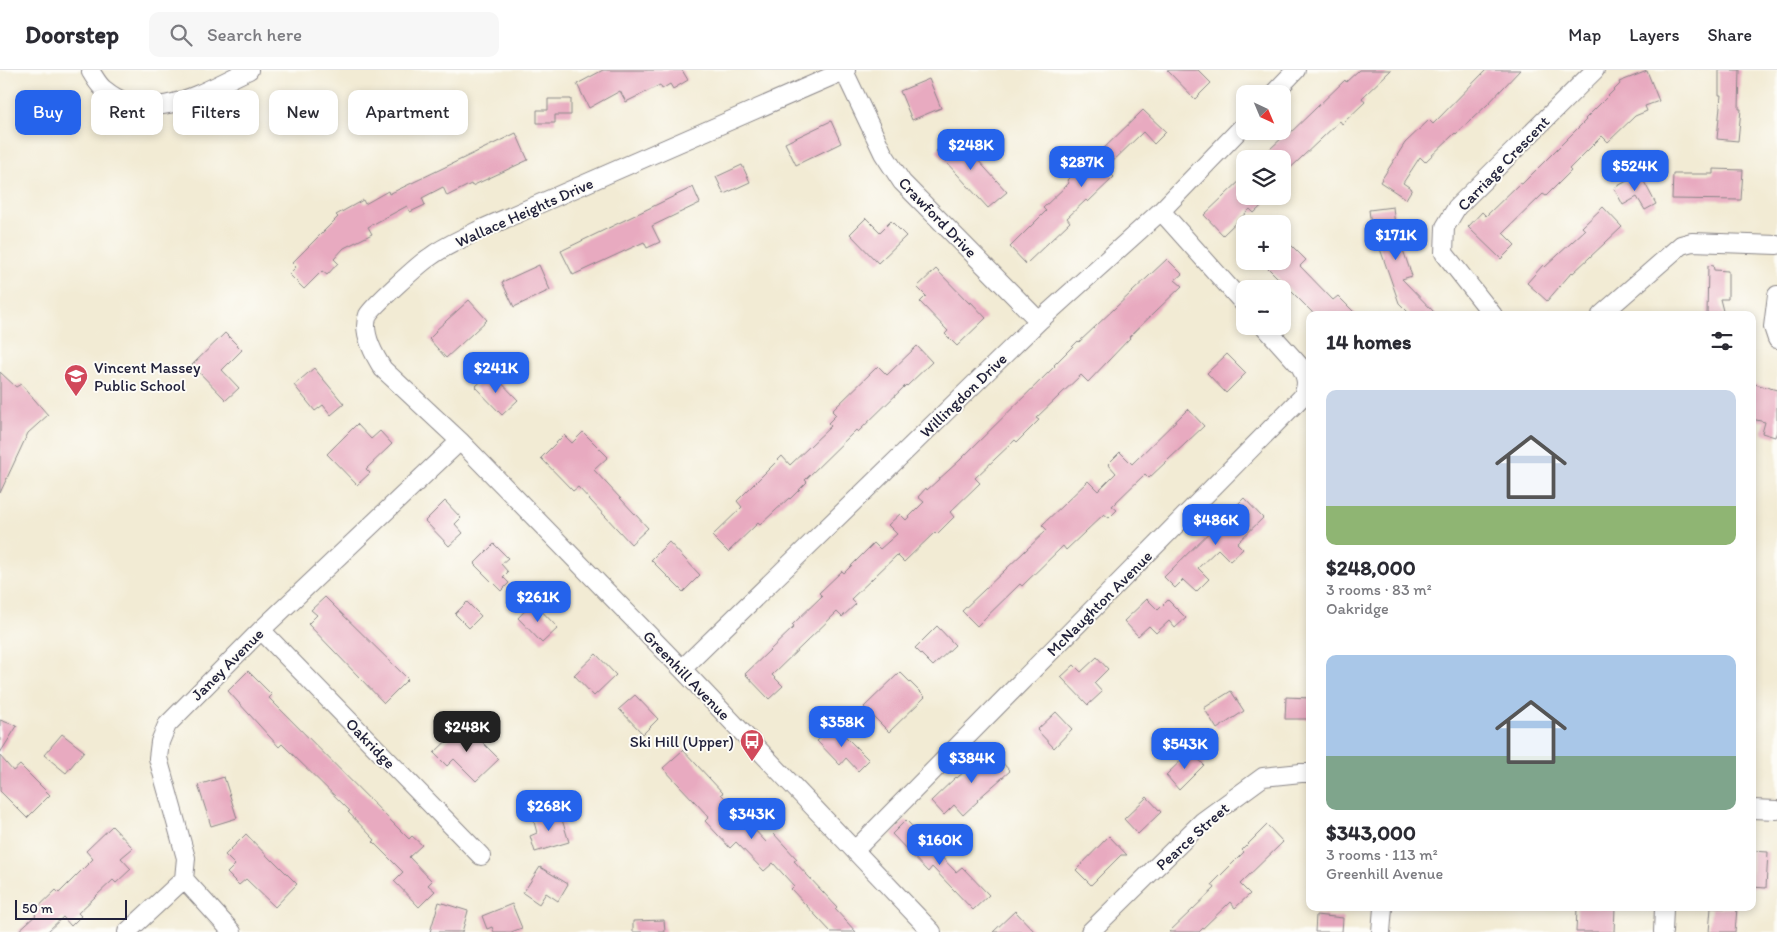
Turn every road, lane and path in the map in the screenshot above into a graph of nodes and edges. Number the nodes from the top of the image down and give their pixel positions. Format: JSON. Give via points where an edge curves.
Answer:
{"nodes":[{"id":1,"x":249,"y":70,"type":"edge"},
{"id":2,"x":845,"y":70,"type":"edge"},
{"id":3,"x":1595,"y":70,"type":"edge"},
{"id":4,"x":91,"y":72,"type":"dead end"},
{"id":5,"x":1286,"y":73,"type":"edge"},
{"id":6,"x":1279,"y":85,"type":"edge"},
{"id":7,"x":1236,"y":133,"type":"edge"},
{"id":8,"x":1162,"y":211,"type":"junction"},
{"id":9,"x":1777,"y":245,"type":"edge"},
{"id":10,"x":1777,"y":294,"type":"edge"},
{"id":11,"x":1236,"y":295,"type":"edge"},
{"id":12,"x":1490,"y":311,"type":"edge"},
{"id":13,"x":1606,"y":311,"type":"edge"},
{"id":14,"x":1039,"y":321,"type":"junction"},
{"id":15,"x":1272,"y":335,"type":"edge"},
{"id":16,"x":1777,"y":339,"type":"edge"},
{"id":17,"x":1306,"y":379,"type":"edge"},
{"id":18,"x":1306,"y":384,"type":"edge"},
{"id":19,"x":460,"y":441,"type":"junction"},
{"id":20,"x":260,"y":630,"type":"junction"},
{"id":21,"x":682,"y":669,"type":"junction"},
{"id":22,"x":1306,"y":774,"type":"edge"},
{"id":23,"x":1756,"y":809,"type":"edge"},
{"id":24,"x":1777,"y":810,"type":"edge"},
{"id":25,"x":855,"y":850,"type":"junction"},
{"id":26,"x":481,"y":856,"type":"dead end"},
{"id":27,"x":184,"y":879,"type":"junction"},
{"id":28,"x":1383,"y":911,"type":"edge"},
{"id":29,"x":1664,"y":911,"type":"edge"},
{"id":30,"x":127,"y":932,"type":"edge"},
{"id":31,"x":232,"y":932,"type":"edge"},
{"id":32,"x":932,"y":932,"type":"edge"},
{"id":33,"x":1090,"y":932,"type":"edge"},
{"id":34,"x":1381,"y":932,"type":"edge"},
{"id":35,"x":1663,"y":932,"type":"edge"}],
"edges":[{"from":1,"to":4,"type":"street","via":[[181,101],[159,107],[138,107],[121,100],[104,90]]},
{"from":2,"to":14,"type":"street","name":"Crawford Drive","via":[[883,153],[902,182]]},
{"from":2,"to":19,"type":"street","name":"Wallace Heights Drive","via":[[477,231],[430,256],[383,298],[368,315],[366,331],[376,358],[383,369]]},
{"from":3,"to":12,"type":"street","name":"Carriage Crescent","via":[[1457,208],[1445,227],[1444,253]]},
{"from":5,"to":6,"type":"street"},
{"from":7,"to":8,"type":"street","name":"Willingdon Drive"},
{"from":8,"to":11,"type":"street"},
{"from":8,"to":14,"type":"street","name":"Willingdon Drive"},
{"from":9,"to":13,"type":"street","via":[[1692,242],[1680,245]]},
{"from":10,"to":16,"type":"street","via":[[1773,327]]},
{"from":14,"to":21,"type":"street","name":"Willingdon Drive"},
{"from":15,"to":17,"type":"street","name":"McNaughton Avenue","via":[[1300,366]]},
{"from":18,"to":25,"type":"street","name":"McNaughton Avenue","via":[[1302,397]]},
{"from":19,"to":20,"type":"street","name":"Janey Avenue"},
{"from":19,"to":21,"type":"street","name":"Greenhill Avenue"},
{"from":20,"to":26,"type":"street","name":"Oakridge"},
{"from":20,"to":27,"type":"street","name":"Janey Avenue","via":[[167,725],[160,742],[158,758],[186,858]]},
{"from":21,"to":25,"type":"street","name":"Greenhill Avenue"},
{"from":22,"to":33,"type":"street","name":"Pearce Street","via":[[1263,777],[1203,822]]},
{"from":23,"to":24,"type":"street"},
{"from":25,"to":32,"type":"street","name":"Greenhill Avenue"},
{"from":27,"to":30,"type":"street"},
{"from":27,"to":31,"type":"street"},
{"from":28,"to":34,"type":"street"},
{"from":29,"to":35,"type":"street"}]}
